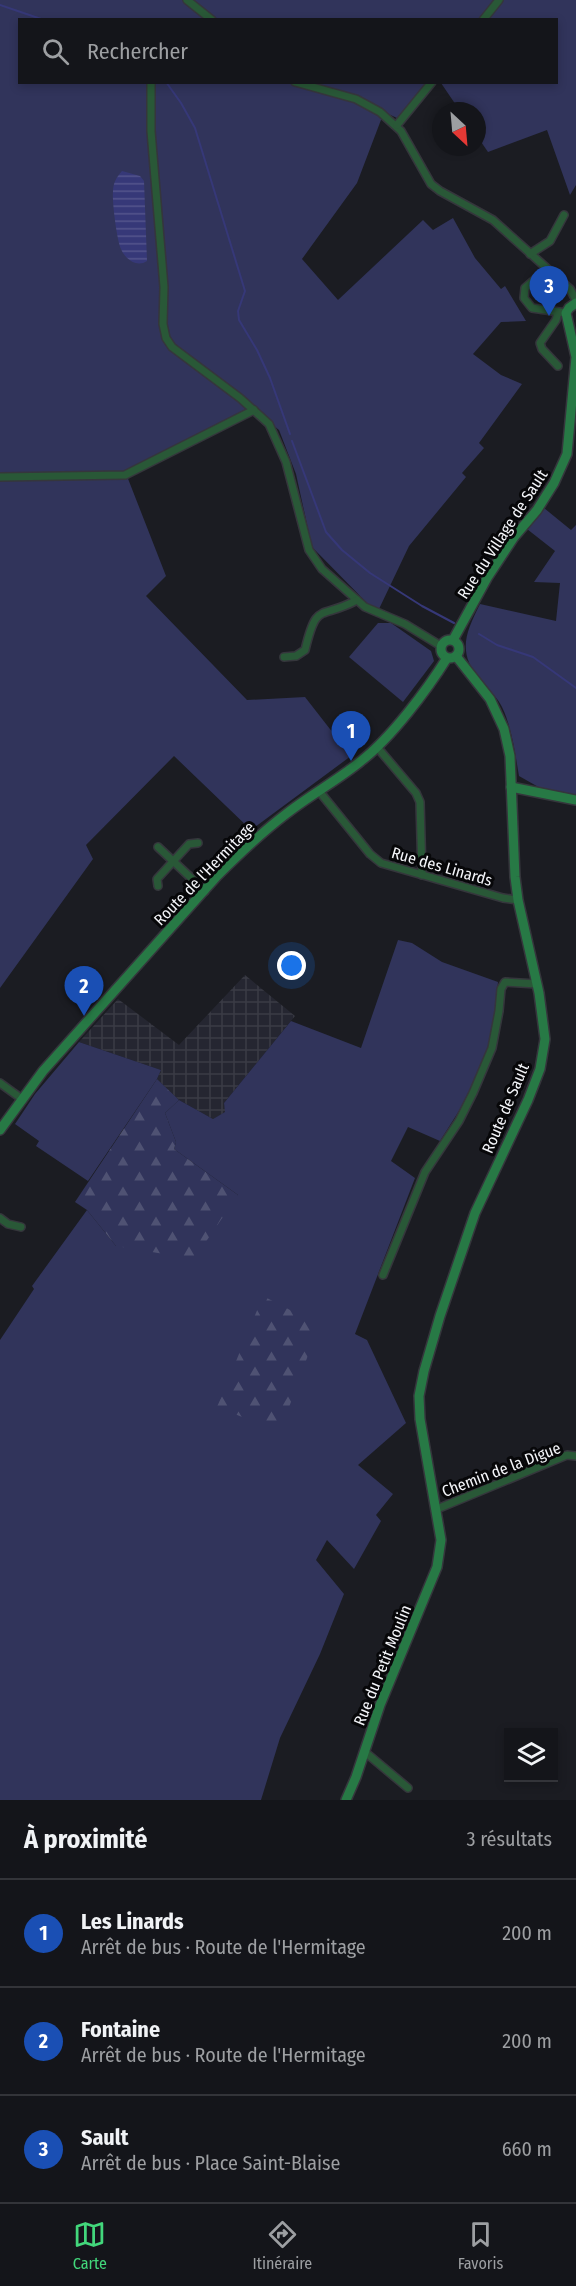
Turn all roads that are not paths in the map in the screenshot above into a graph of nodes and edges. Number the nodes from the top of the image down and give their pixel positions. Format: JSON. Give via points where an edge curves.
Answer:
{"nodes":[{"id":1,"x":187,"y":0,"type":"edge"},
{"id":2,"x":498,"y":0,"type":"edge"},
{"id":3,"x":210,"y":18,"type":"edge"},
{"id":4,"x":484,"y":18,"type":"edge"},
{"id":5,"x":151,"y":84,"type":"edge"},
{"id":6,"x":302,"y":84,"type":"edge"},
{"id":7,"x":430,"y":84,"type":"edge"},
{"id":8,"x":397,"y":125,"type":"junction"},
{"id":9,"x":564,"y":215,"type":"dead end"},
{"id":10,"x":530,"y":254,"type":"junction"},
{"id":11,"x":547,"y":269,"type":"junction"},
{"id":12,"x":576,"y":302,"type":"edge"},
{"id":13,"x":562,"y":313,"type":"junction"},
{"id":14,"x":558,"y":366,"type":"dead end"},
{"id":15,"x":254,"y":410,"type":"junction"},
{"id":16,"x":574,"y":416,"type":"edge"},
{"id":17,"x":573,"y":431,"type":"edge"},
{"id":18,"x":0,"y":477,"type":"edge"},
{"id":19,"x":357,"y":600,"type":"junction"},
{"id":20,"x":453,"y":640,"type":"junction"},
{"id":21,"x":441,"y":646,"type":"junction"},
{"id":22,"x":284,"y":657,"type":"dead end"},
{"id":23,"x":451,"y":657,"type":"junction"},
{"id":24,"x":377,"y":747,"type":"junction"},
{"id":25,"x":511,"y":787,"type":"junction"},
{"id":26,"x":319,"y":791,"type":"junction"},
{"id":27,"x":576,"y":800,"type":"edge"},
{"id":28,"x":198,"y":843,"type":"dead end"},
{"id":29,"x":158,"y":847,"type":"dead end"},
{"id":30,"x":173,"y":862,"type":"junction"},
{"id":31,"x":422,"y":875,"type":"junction"},
{"id":32,"x":158,"y":886,"type":"dead end"},
{"id":33,"x":205,"y":891,"type":"junction"},
{"id":34,"x":518,"y":900,"type":"junction"},
{"id":35,"x":537,"y":984,"type":"junction"},
{"id":36,"x":0,"y":1083,"type":"edge"},
{"id":37,"x":22,"y":1099,"type":"junction"},
{"id":38,"x":0,"y":1130,"type":"edge"},
{"id":39,"x":0,"y":1218,"type":"edge"},
{"id":40,"x":21,"y":1227,"type":"dead end"},
{"id":41,"x":383,"y":1275,"type":"dead end"},
{"id":42,"x":576,"y":1456,"type":"edge"},
{"id":43,"x":437,"y":1509,"type":"junction"},
{"id":44,"x":441,"y":1540,"type":"joint"},
{"id":45,"x":365,"y":1752,"type":"junction"},
{"id":46,"x":408,"y":1788,"type":"dead end"},
{"id":47,"x":346,"y":1800,"type":"edge"}],
"edges":[{"from":1,"to":3,"type":"street"},
{"from":2,"to":4,"type":"street"},
{"from":5,"to":15,"type":"street","via":[[166,338],[172,347]]},
{"from":6,"to":8,"type":"street","via":[[356,99]]},
{"from":7,"to":8,"type":"street"},
{"from":8,"to":10,"type":"street","via":[[431,184],[493,220]]},
{"from":9,"to":10,"type":"street","via":[[550,241]]},
{"from":10,"to":11,"type":"street"},
{"from":11,"to":12,"type":"street","via":[[570,289]]},
{"from":11,"to":13,"type":"street","via":[[525,288],[524,298],[532,308]]},
{"from":12,"to":13,"type":"street"},
{"from":13,"to":14,"type":"street","via":[[540,343]]},
{"from":13,"to":16,"type":"street","name":"Rue du Village de Sault","via":[[575,350]]},
{"from":15,"to":18,"type":"street","via":[[125,475]]},
{"from":15,"to":19,"type":"street","via":[[273,430],[286,462],[309,550],[322,569]]},
{"from":16,"to":17,"type":"street","name":"Rue du Village de Sault"},
{"from":17,"to":20,"type":"street","name":"Rue du Village de Sault","via":[[554,483],[487,578]]},
{"from":19,"to":21,"type":"street"},
{"from":19,"to":22,"type":"street","via":[[319,615],[311,626],[305,650]]},
{"from":20,"to":21,"type":"street"},
{"from":20,"to":23,"type":"street","via":[[459,648]]},
{"from":21,"to":23,"type":"street","via":[[442,654]]},
{"from":23,"to":24,"type":"street","name":"Route de l'Hermitage"},
{"from":23,"to":25,"type":"street","name":"Route de Sault","via":[[498,712],[510,756]]},
{"from":24,"to":26,"type":"street","name":"Route de l'Hermitage"},
{"from":24,"to":31,"type":"street","via":[[420,802]]},
{"from":25,"to":27,"type":"street"},
{"from":25,"to":34,"type":"street","name":"Route de Sault"},
{"from":26,"to":31,"type":"street","name":"Rue des Linards","via":[[375,859]]},
{"from":26,"to":33,"type":"street","name":"Route de l'Hermitage","via":[[246,846]]},
{"from":28,"to":30,"type":"street","via":[[189,844]]},
{"from":29,"to":30,"type":"street"},
{"from":30,"to":32,"type":"street","via":[[158,879]]},
{"from":30,"to":33,"type":"street"},
{"from":31,"to":34,"type":"street","name":"Rue des Linards"},
{"from":33,"to":37,"type":"street","name":"Route de l'Hermitage"},
{"from":34,"to":35,"type":"street","name":"Route de Sault"},
{"from":35,"to":41,"type":"street","via":[[505,982],[501,989],[492,1048],[459,1121],[425,1172]]},
{"from":35,"to":43,"type":"street","name":"Route de Sault","via":[[545,1039],[540,1069],[476,1213],[440,1316],[419,1396]]},
{"from":36,"to":37,"type":"street"},
{"from":37,"to":38,"type":"street","name":"Route de l'Hermitage"},
{"from":39,"to":40,"type":"street"},
{"from":42,"to":43,"type":"street","name":"Chemin de la Digue","via":[[567,1455]]},
{"from":43,"to":44,"type":"street","name":"Route de Sault"},
{"from":44,"to":45,"type":"street","name":"Rue du Petit Moulin","via":[[437,1567],[380,1705]]},
{"from":45,"to":46,"type":"street"},
{"from":45,"to":47,"type":"street","name":"Rue du Petit Moulin"}]}
